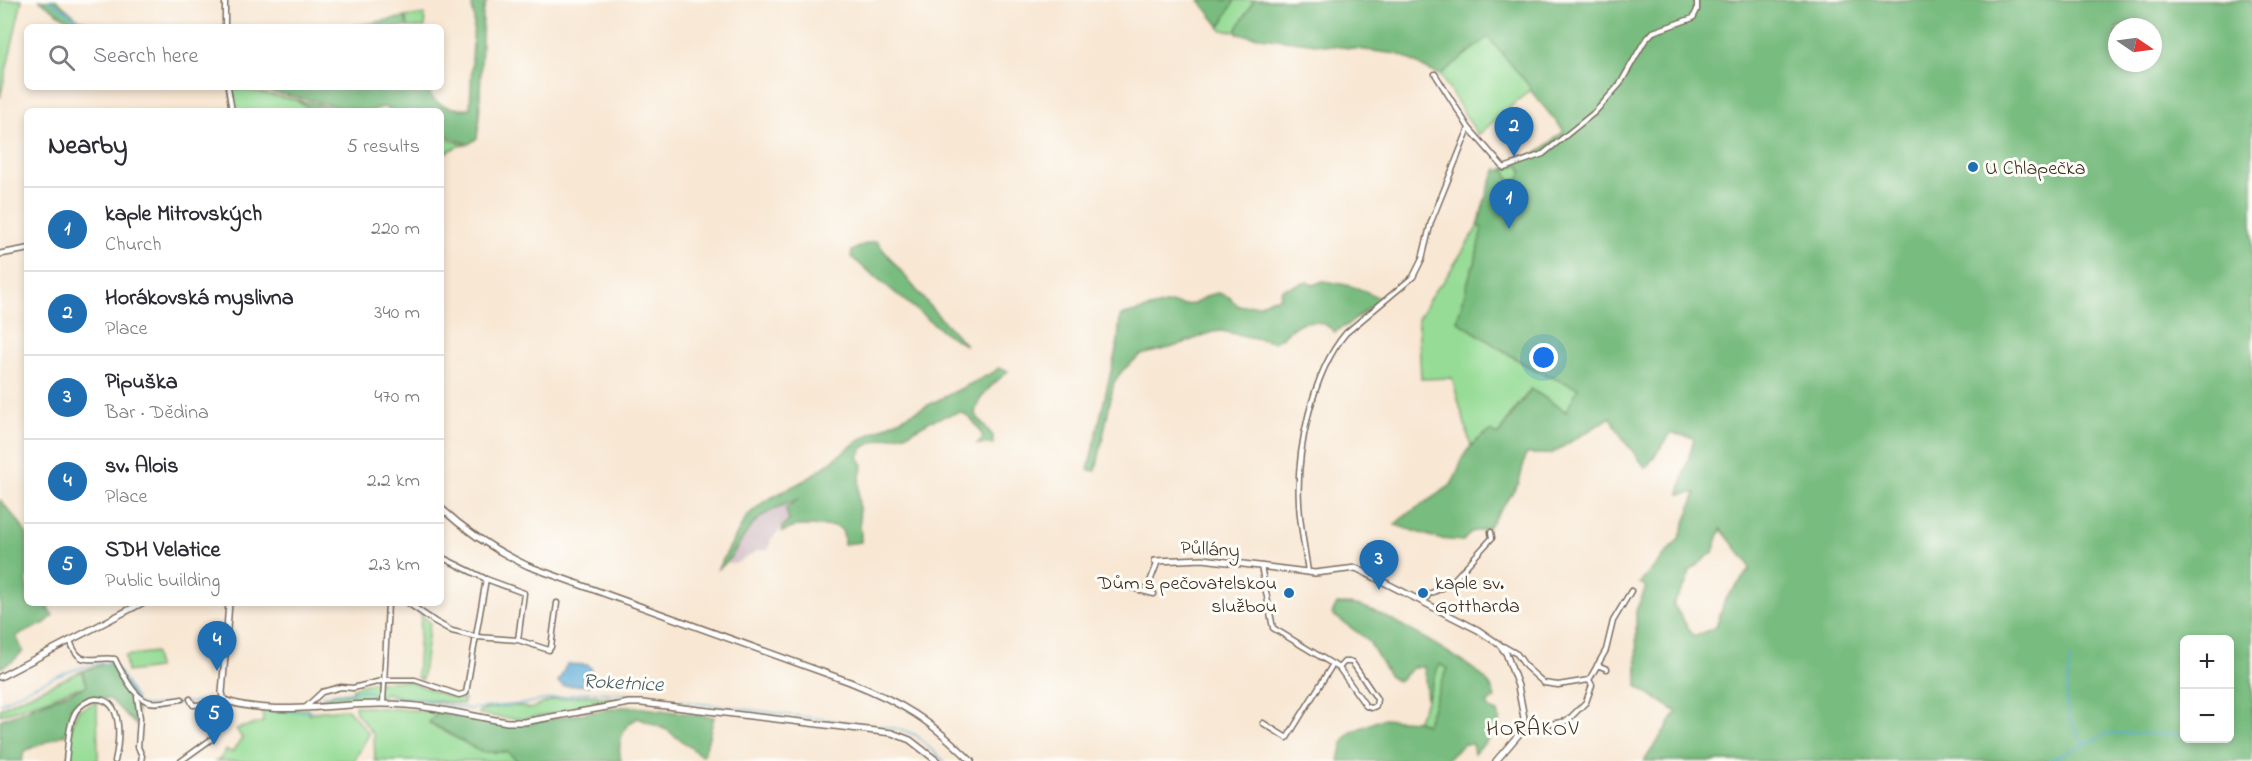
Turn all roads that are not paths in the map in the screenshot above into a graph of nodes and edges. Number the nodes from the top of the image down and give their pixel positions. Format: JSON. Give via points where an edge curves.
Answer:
{"nodes":[{"id":1,"x":225,"y":0,"type":"edge"},
{"id":2,"x":1697,"y":0,"type":"edge"},
{"id":3,"x":225,"y":24,"type":"edge"},
{"id":4,"x":1435,"y":74,"type":"dead end"},
{"id":5,"x":228,"y":90,"type":"edge"},
{"id":6,"x":232,"y":108,"type":"edge"},
{"id":7,"x":1469,"y":128,"type":"junction"},
{"id":8,"x":24,"y":250,"type":"edge"},
{"id":9,"x":0,"y":254,"type":"edge"},
{"id":10,"x":444,"y":511,"type":"edge"},
{"id":11,"x":1491,"y":532,"type":"dead end"},
{"id":12,"x":444,"y":558,"type":"edge"},
{"id":13,"x":1156,"y":561,"type":"joint"},
{"id":14,"x":1261,"y":566,"type":"junction"},
{"id":15,"x":1308,"y":572,"type":"junction"},
{"id":16,"x":486,"y":579,"type":"junction"},
{"id":17,"x":1132,"y":588,"type":"dead end"},
{"id":18,"x":1631,"y":591,"type":"dead end"},
{"id":19,"x":1146,"y":592,"type":"junction"},
{"id":20,"x":1154,"y":594,"type":"dead end"},
{"id":21,"x":1424,"y":602,"type":"junction"},
{"id":22,"x":556,"y":603,"type":"dead end"},
{"id":23,"x":136,"y":606,"type":"edge"},
{"id":24,"x":229,"y":606,"type":"edge"},
{"id":25,"x":388,"y":606,"type":"edge"},
{"id":26,"x":413,"y":606,"type":"edge"},
{"id":27,"x":474,"y":636,"type":"junction"},
{"id":28,"x":70,"y":640,"type":"junction"},
{"id":29,"x":518,"y":640,"type":"junction"},
{"id":30,"x":1500,"y":645,"type":"junction"},
{"id":31,"x":1333,"y":664,"type":"junction"},
{"id":32,"x":1597,"y":665,"type":"junction"},
{"id":33,"x":1339,"y":668,"type":"junction"},
{"id":34,"x":1607,"y":669,"type":"dead end"},
{"id":35,"x":0,"y":676,"type":"edge"},
{"id":36,"x":385,"y":680,"type":"junction"},
{"id":37,"x":1589,"y":680,"type":"junction"},
{"id":38,"x":182,"y":699,"type":"dead end"},
{"id":39,"x":137,"y":700,"type":"junction"},
{"id":40,"x":224,"y":700,"type":"junction"},
{"id":41,"x":383,"y":700,"type":"junction"},
{"id":42,"x":191,"y":701,"type":"dead end"},
{"id":43,"x":311,"y":707,"type":"junction"},
{"id":44,"x":1263,"y":723,"type":"dead end"},
{"id":45,"x":1523,"y":729,"type":"junction"},
{"id":46,"x":66,"y":761,"type":"edge"},
{"id":47,"x":116,"y":761,"type":"edge"},
{"id":48,"x":141,"y":761,"type":"edge"},
{"id":49,"x":181,"y":761,"type":"edge"},
{"id":50,"x":937,"y":761,"type":"edge"},
{"id":51,"x":971,"y":761,"type":"edge"},
{"id":52,"x":1496,"y":761,"type":"edge"}],
"edges":[{"from":1,"to":3,"type":"street"},
{"from":2,"to":7,"type":"street","via":[[1693,18],[1653,32],[1614,91],[1595,112],[1543,154],[1504,168]]},
{"from":4,"to":7,"type":"street"},
{"from":5,"to":6,"type":"street"},
{"from":7,"to":15,"type":"street","via":[[1413,277],[1336,344],[1310,405],[1298,485]]},
{"from":8,"to":9,"type":"street"},
{"from":10,"to":51,"type":"street","via":[[487,545],[528,566],[883,695],[923,718]]},
{"from":11,"to":21,"type":"street","via":[[1492,538],[1449,585],[1429,594]]},
{"from":12,"to":16,"type":"street"},
{"from":13,"to":14,"type":"street","name":"Půllány","via":[[1203,559]]},
{"from":13,"to":19,"type":"street","name":"Půllány"},
{"from":14,"to":15,"type":"street","name":"Půllány"},
{"from":14,"to":31,"type":"street","name":"Půllány","via":[[1273,628]]},
{"from":15,"to":21,"type":"street","name":"Půllány","via":[[1356,568]]},
{"from":16,"to":27,"type":"street"},
{"from":16,"to":29,"type":"street","via":[[524,593]]},
{"from":17,"to":19,"type":"street"},
{"from":18,"to":32,"type":"street","via":[[1613,621],[1606,650]]},
{"from":19,"to":20,"type":"street"},
{"from":21,"to":30,"type":"street","name":"Půllány"},
{"from":22,"to":29,"type":"street","via":[[549,650]]},
{"from":23,"to":28,"type":"street"},
{"from":24,"to":40,"type":"street"},
{"from":25,"to":36,"type":"street"},
{"from":26,"to":27,"type":"street","via":[[445,627]]},
{"from":27,"to":29,"type":"street"},
{"from":27,"to":36,"type":"street","via":[[463,694],[415,680]]},
{"from":28,"to":35,"type":"street"},
{"from":28,"to":39,"type":"street","via":[[76,654],[87,661],[115,659]]},
{"from":30,"to":37,"type":"street","via":[[1517,654],[1544,683],[1558,686]]},
{"from":30,"to":45,"type":"street","name":"Půllány","via":[[1518,686]]},
{"from":31,"to":33,"type":"street","name":"Půllány"},
{"from":31,"to":44,"type":"street","via":[[1287,738]]},
{"from":32,"to":34,"type":"street"},
{"from":32,"to":37,"type":"street"},
{"from":33,"to":33,"type":"street","name":"Půllány","via":[[1366,706],[1374,708],[1377,699],[1352,662],[1344,662]]},
{"from":36,"to":41,"type":"street"},
{"from":36,"to":43,"type":"street","via":[[322,692]]},
{"from":37,"to":45,"type":"street","via":[[1592,685],[1586,702],[1567,721]]},
{"from":38,"to":39,"type":"street","via":[[151,703]]},
{"from":39,"to":48,"type":"street"},
{"from":40,"to":42,"type":"street","via":[[192,705]]},
{"from":40,"to":43,"type":"street","via":[[251,707]]},
{"from":40,"to":49,"type":"street","via":[[213,738]]},
{"from":41,"to":43,"type":"street"},
{"from":41,"to":50,"type":"street","via":[[507,722],[642,704],[892,733],[910,740]]},
{"from":45,"to":52,"type":"street"},
{"from":46,"to":47,"type":"street","via":[[75,712],[85,703],[99,699],[110,704],[116,717]]}]}
